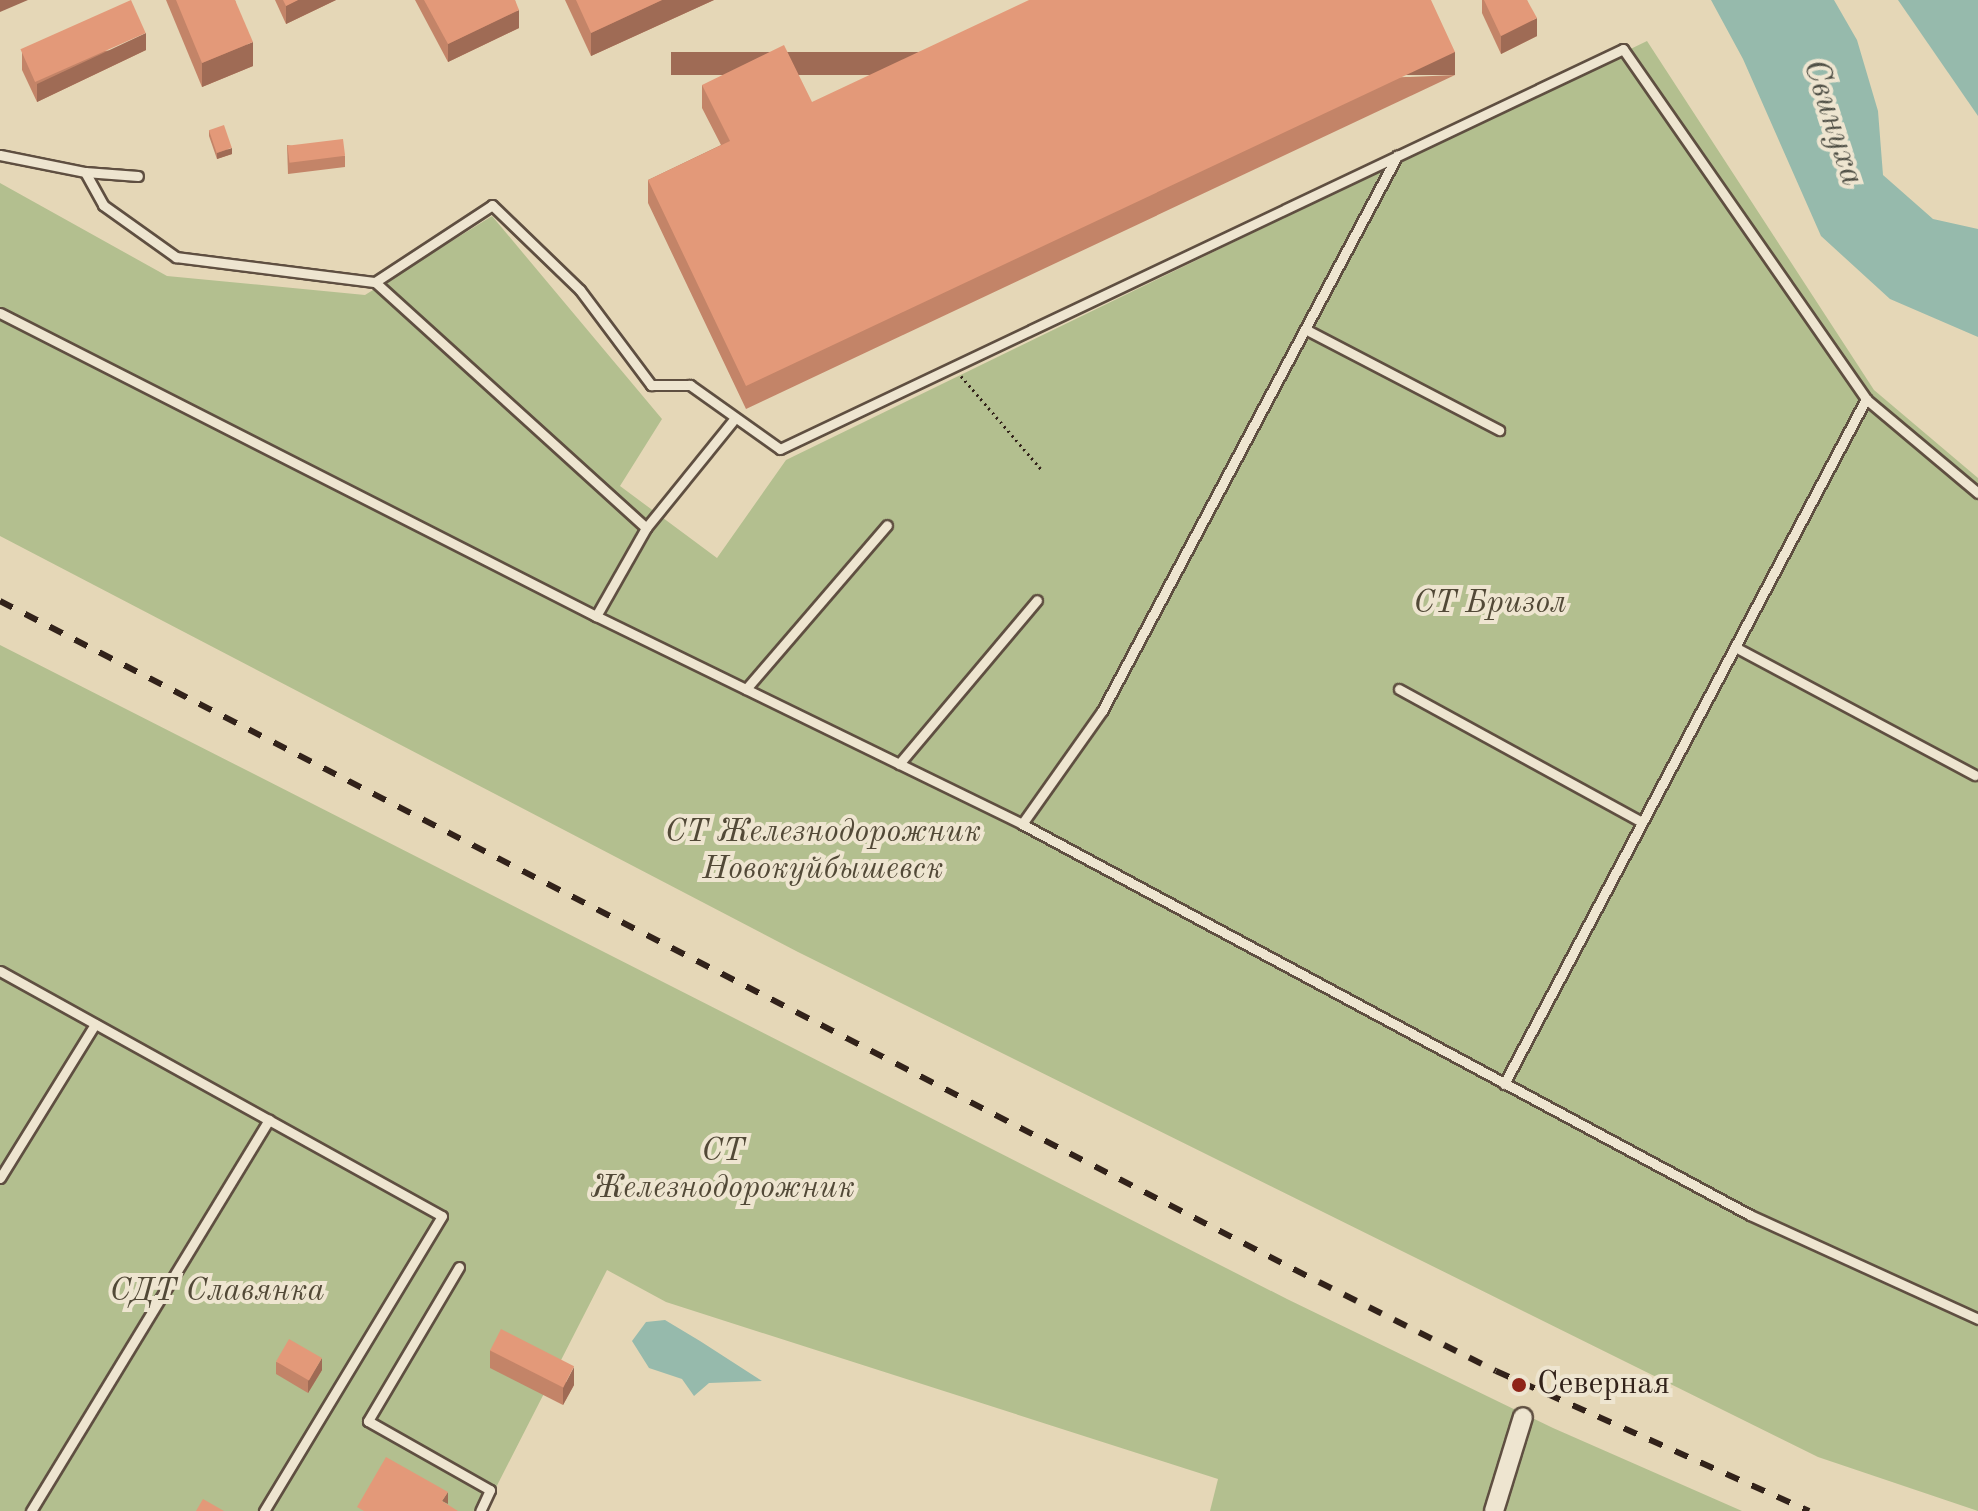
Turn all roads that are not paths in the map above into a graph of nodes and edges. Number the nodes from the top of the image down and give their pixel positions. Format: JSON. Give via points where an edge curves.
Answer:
{"nodes":[{"id":1,"x":0,"y":155,"type":"edge"},
{"id":2,"x":1397,"y":156,"type":"junction"},
{"id":3,"x":85,"y":172,"type":"junction"},
{"id":4,"x":138,"y":176,"type":"dead end"},
{"id":5,"x":375,"y":282,"type":"junction"},
{"id":6,"x":0,"y":313,"type":"edge"},
{"id":7,"x":1305,"y":329,"type":"junction"},
{"id":8,"x":1866,"y":399,"type":"junction"},
{"id":9,"x":735,"y":418,"type":"junction"},
{"id":10,"x":1499,"y":430,"type":"dead end"},
{"id":11,"x":1978,"y":493,"type":"edge"},
{"id":12,"x":887,"y":525,"type":"dead end"},
{"id":13,"x":646,"y":528,"type":"junction"},
{"id":14,"x":1037,"y":600,"type":"dead end"},
{"id":15,"x":596,"y":616,"type":"junction"},
{"id":16,"x":1735,"y":647,"type":"junction"},
{"id":17,"x":746,"y":689,"type":"junction"},
{"id":18,"x":1399,"y":689,"type":"dead end"},
{"id":19,"x":899,"y":764,"type":"junction"},
{"id":20,"x":1975,"y":775,"type":"dead end"},
{"id":21,"x":1642,"y":822,"type":"junction"},
{"id":22,"x":1022,"y":824,"type":"junction"},
{"id":23,"x":0,"y":971,"type":"edge"},
{"id":24,"x":95,"y":1024,"type":"junction"},
{"id":25,"x":1504,"y":1084,"type":"junction"},
{"id":26,"x":269,"y":1120,"type":"junction"},
{"id":27,"x":0,"y":1178,"type":"edge"},
{"id":28,"x":459,"y":1267,"type":"dead end"},
{"id":29,"x":1978,"y":1319,"type":"edge"},
{"id":30,"x":1523,"y":1417,"type":"dead end"},
{"id":31,"x":31,"y":1511,"type":"edge"},
{"id":32,"x":264,"y":1511,"type":"edge"},
{"id":33,"x":480,"y":1511,"type":"edge"},
{"id":34,"x":1494,"y":1511,"type":"edge"}],
"edges":[{"from":1,"to":3,"type":"lane"},
{"from":2,"to":7,"type":"lane"},
{"from":2,"to":8,"type":"lane","via":[[1623,49]]},
{"from":2,"to":9,"type":"lane","via":[[780,449]]},
{"from":3,"to":4,"type":"lane"},
{"from":3,"to":5,"type":"lane","via":[[103,205],[176,257]]},
{"from":5,"to":9,"type":"lane","via":[[492,205],[580,290],[651,385],[690,385]]},
{"from":5,"to":13,"type":"lane"},
{"from":6,"to":15,"type":"lane"},
{"from":7,"to":10,"type":"lane"},
{"from":7,"to":22,"type":"lane","via":[[1102,711]]},
{"from":8,"to":11,"type":"lane"},
{"from":8,"to":16,"type":"lane"},
{"from":9,"to":13,"type":"lane"},
{"from":12,"to":17,"type":"lane"},
{"from":13,"to":15,"type":"lane"},
{"from":14,"to":19,"type":"lane"},
{"from":15,"to":17,"type":"lane"},
{"from":16,"to":20,"type":"lane"},
{"from":16,"to":21,"type":"lane"},
{"from":17,"to":19,"type":"lane"},
{"from":18,"to":21,"type":"lane"},
{"from":19,"to":22,"type":"lane"},
{"from":21,"to":25,"type":"lane"},
{"from":22,"to":25,"type":"lane"},
{"from":23,"to":24,"type":"lane"},
{"from":24,"to":26,"type":"lane"},
{"from":24,"to":27,"type":"lane"},
{"from":25,"to":29,"type":"lane","via":[[1750,1215]]},
{"from":26,"to":31,"type":"lane"},
{"from":26,"to":32,"type":"lane","via":[[442,1216]]},
{"from":28,"to":33,"type":"lane","via":[[368,1421],[490,1490]]},
{"from":30,"to":34,"type":"street"}]}
